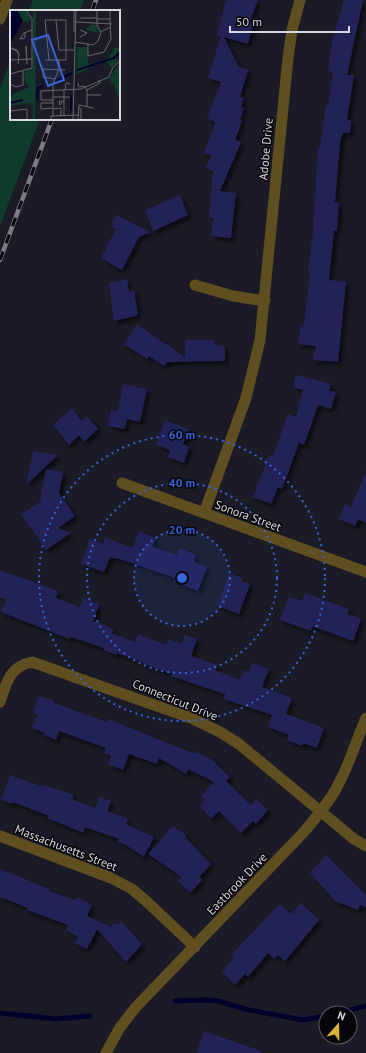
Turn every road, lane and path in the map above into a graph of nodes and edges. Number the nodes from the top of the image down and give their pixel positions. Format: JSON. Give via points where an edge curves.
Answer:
{"nodes":[{"id":1,"x":7,"y":0,"type":"edge"},
{"id":2,"x":300,"y":0,"type":"edge"},
{"id":3,"x":0,"y":19,"type":"edge"},
{"id":4,"x":195,"y":285,"type":"dead end"},
{"id":5,"x":265,"y":301,"type":"junction"},
{"id":6,"x":122,"y":483,"type":"dead end"},
{"id":7,"x":204,"y":513,"type":"junction"},
{"id":8,"x":366,"y":572,"type":"edge"},
{"id":9,"x":0,"y":702,"type":"edge"},
{"id":10,"x":366,"y":718,"type":"edge"},
{"id":11,"x":320,"y":812,"type":"junction"},
{"id":12,"x":0,"y":836,"type":"edge"},
{"id":13,"x":366,"y":846,"type":"edge"},
{"id":14,"x":195,"y":947,"type":"junction"},
{"id":15,"x":106,"y":1053,"type":"edge"}],
"edges":[{"from":1,"to":3,"type":"street"},
{"from":2,"to":5,"type":"street","name":"Adobe Drive","via":[[292,30]]},
{"from":4,"to":5,"type":"street","via":[[233,296]]},
{"from":5,"to":7,"type":"street","name":"Adobe Drive","via":[[260,340],[246,398]]},
{"from":6,"to":7,"type":"street","name":"Sonora Street"},
{"from":7,"to":8,"type":"street","name":"Sonora Street"},
{"from":9,"to":11,"type":"street","name":"Connecticut Drive","via":[[14,670],[22,664],[39,663],[191,718],[214,730],[239,744]]},
{"from":10,"to":11,"type":"street","name":"Eastbrook Drive","via":[[336,789]]},
{"from":11,"to":13,"type":"street","name":"Connecticut Drive"},
{"from":11,"to":14,"type":"street","name":"Eastbrook Drive"},
{"from":12,"to":14,"type":"street","name":"Massachusetts Street","via":[[111,878],[141,897]]},
{"from":14,"to":15,"type":"street","name":"Eastbrook Drive","via":[[135,1008],[119,1029]]}]}
